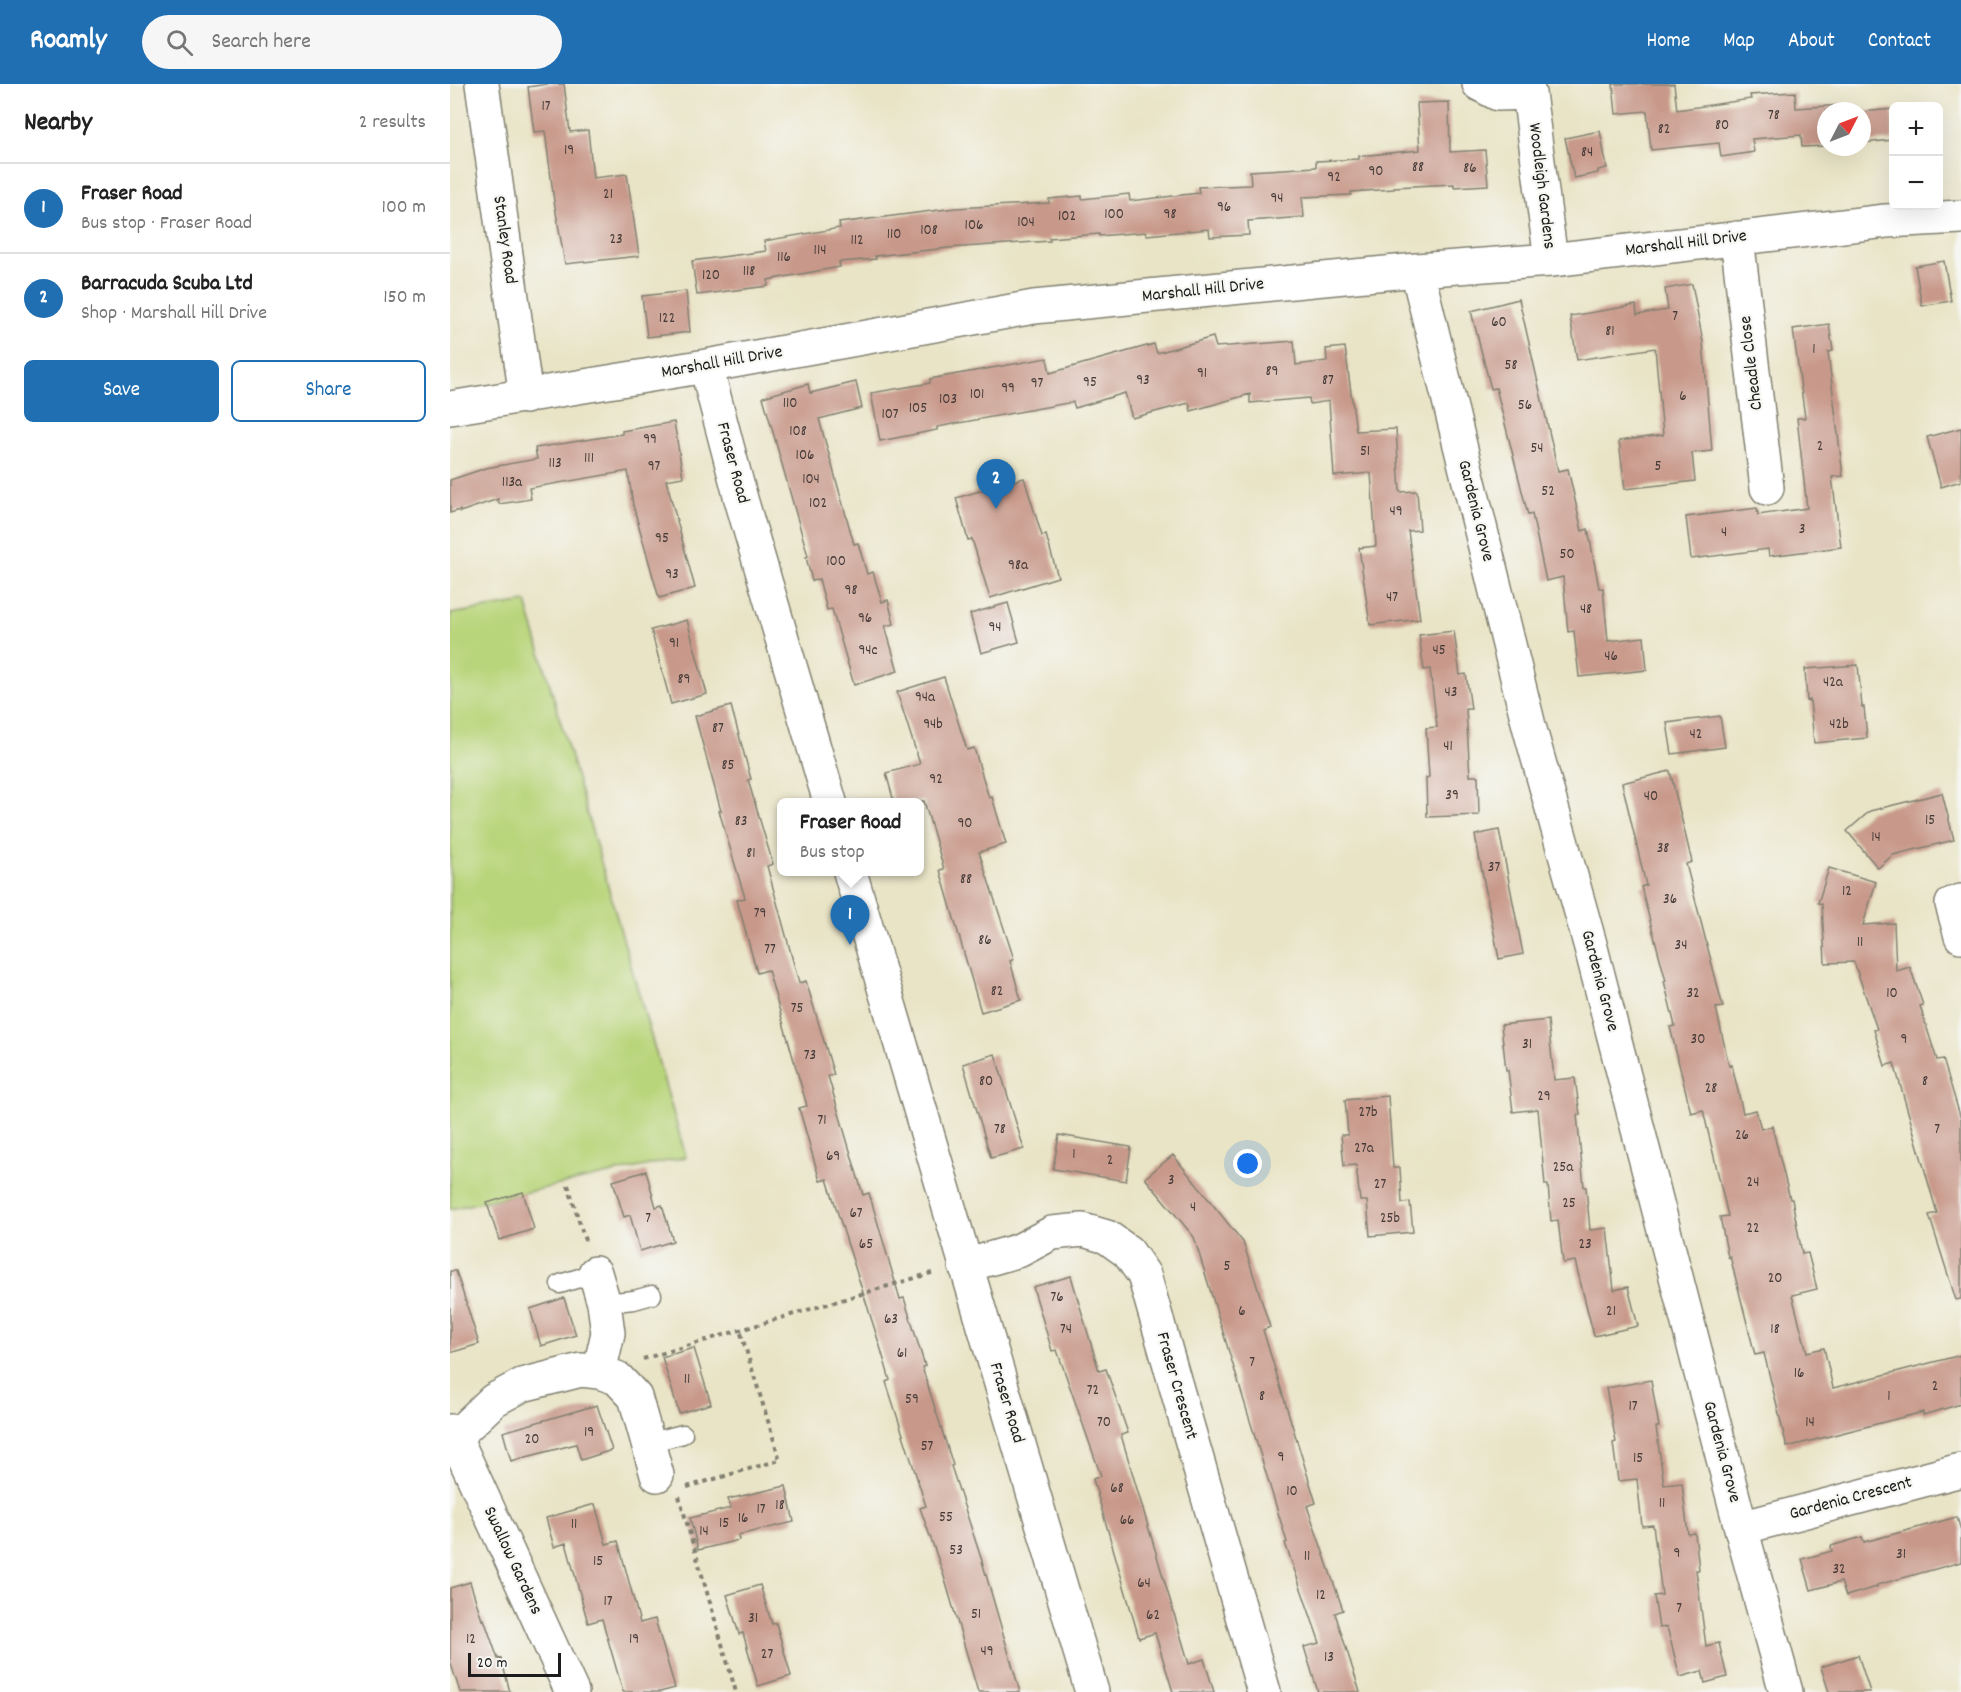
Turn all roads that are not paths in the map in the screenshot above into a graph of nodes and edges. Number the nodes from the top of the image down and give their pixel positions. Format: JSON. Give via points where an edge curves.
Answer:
{"nodes":[{"id":1,"x":483,"y":84,"type":"edge"},
{"id":2,"x":1479,"y":84,"type":"edge"},
{"id":3,"x":1961,"y":217,"type":"edge"},
{"id":4,"x":1737,"y":238,"type":"junction"},
{"id":5,"x":1551,"y":260,"type":"junction"},
{"id":6,"x":1417,"y":270,"type":"junction"},
{"id":7,"x":706,"y":366,"type":"junction"},
{"id":8,"x":526,"y":397,"type":"junction"},
{"id":9,"x":450,"y":408,"type":"edge"},
{"id":10,"x":1767,"y":488,"type":"dead end"},
{"id":11,"x":829,"y":798,"type":"edge"},
{"id":12,"x":851,"y":876,"type":"edge"},
{"id":13,"x":1961,"y":902,"type":"edge"},
{"id":14,"x":1961,"y":936,"type":"edge"},
{"id":15,"x":965,"y":1265,"type":"junction"},
{"id":16,"x":560,"y":1284,"type":"dead end"},
{"id":17,"x":599,"y":1288,"type":"junction"},
{"id":18,"x":652,"y":1295,"type":"dead end"},
{"id":19,"x":608,"y":1375,"type":"junction"},
{"id":20,"x":452,"y":1434,"type":"edge"},
{"id":21,"x":683,"y":1434,"type":"dead end"},
{"id":22,"x":648,"y":1443,"type":"junction"},
{"id":23,"x":1961,"y":1470,"type":"edge"},
{"id":24,"x":657,"y":1475,"type":"dead end"},
{"id":25,"x":1741,"y":1528,"type":"junction"},
{"id":26,"x":572,"y":1692,"type":"edge"},
{"id":27,"x":1092,"y":1692,"type":"edge"},
{"id":28,"x":1264,"y":1692,"type":"edge"},
{"id":29,"x":1786,"y":1692,"type":"edge"}],
"edges":[{"from":1,"to":8,"type":"street","name":"Stanley Road"},
{"from":2,"to":5,"type":"street","name":"Woodleigh Gardens","via":[[1498,94],[1529,93]]},
{"from":3,"to":4,"type":"street","name":"Marshall Hill Drive","via":[[1886,221]]},
{"from":4,"to":5,"type":"street","name":"Marshall Hill Drive"},
{"from":4,"to":10,"type":"street","name":"Cheadle Close"},
{"from":5,"to":6,"type":"street","name":"Marshall Hill Drive"},
{"from":6,"to":7,"type":"street","name":"Marshall Hill Drive","via":[[1034,307]]},
{"from":6,"to":25,"type":"street","name":"Gardenia Grove","via":[[1526,715],[1590,945]]},
{"from":7,"to":8,"type":"street","name":"Marshall Hill Drive"},
{"from":7,"to":11,"type":"street","name":"Fraser Road"},
{"from":8,"to":9,"type":"street","name":"Marshall Hill Drive"},
{"from":12,"to":15,"type":"street","name":"Fraser Road"},
{"from":13,"to":14,"type":"street","via":[[1952,904]]},
{"from":15,"to":27,"type":"street","name":"Fraser Road"},
{"from":15,"to":28,"type":"street","name":"Fraser Crescent","via":[[1020,1250],[1052,1233],[1083,1230],[1107,1237],[1128,1252],[1144,1275]]},
{"from":16,"to":17,"type":"lane"},
{"from":17,"to":18,"type":"lane","via":[[634,1300]]},
{"from":17,"to":19,"type":"street","via":[[608,1333]]},
{"from":19,"to":20,"type":"street","via":[[581,1370],[522,1385],[494,1400]]},
{"from":19,"to":22,"type":"street","via":[[634,1397]]},
{"from":20,"to":26,"type":"street","name":"Swallow Gardens"},
{"from":21,"to":22,"type":"lane"},
{"from":22,"to":24,"type":"street"},
{"from":23,"to":25,"type":"street","name":"Gardenia Crescent"},
{"from":25,"to":29,"type":"street","name":"Gardenia Grove"}]}
